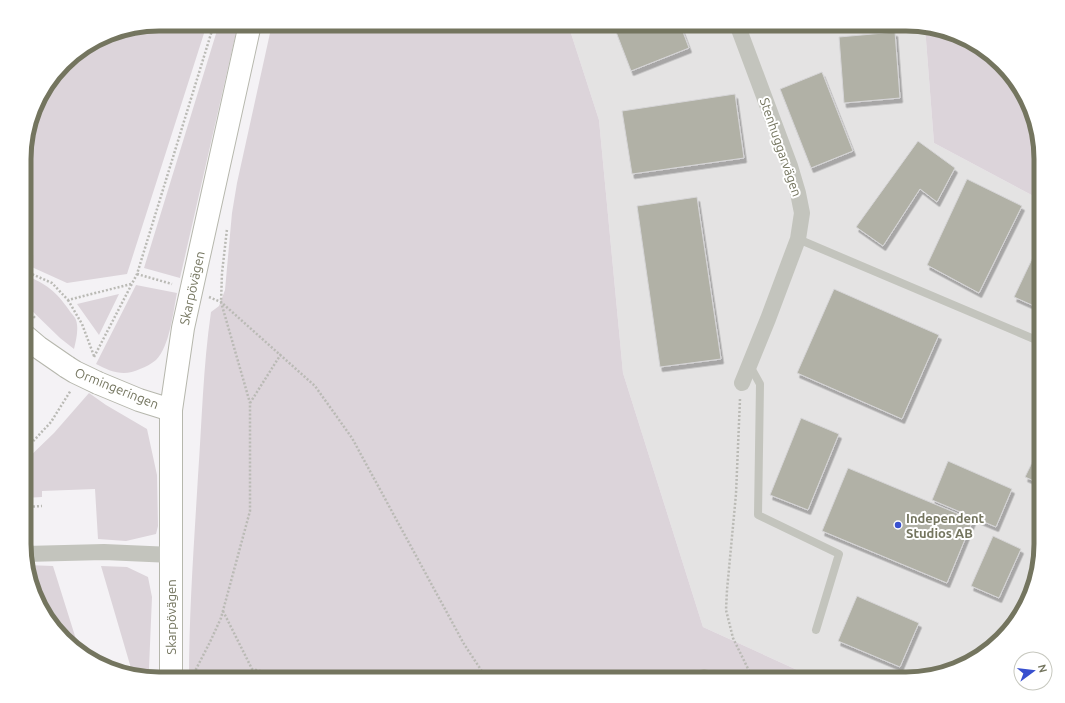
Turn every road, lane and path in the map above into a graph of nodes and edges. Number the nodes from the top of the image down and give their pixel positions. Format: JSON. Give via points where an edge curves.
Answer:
{"nodes":[{"id":1,"x":212,"y":31,"type":"edge"},
{"id":2,"x":248,"y":31,"type":"edge"},
{"id":3,"x":740,"y":31,"type":"edge"},
{"id":4,"x":798,"y":239,"type":"junction"},
{"id":5,"x":31,"y":274,"type":"edge"},
{"id":6,"x":137,"y":274,"type":"junction"},
{"id":7,"x":132,"y":284,"type":"junction"},
{"id":8,"x":179,"y":286,"type":"dead end"},
{"id":9,"x":206,"y":296,"type":"dead end"},
{"id":10,"x":68,"y":300,"type":"junction"},
{"id":11,"x":222,"y":302,"type":"junction"},
{"id":12,"x":1034,"y":339,"type":"edge"},
{"id":13,"x":31,"y":341,"type":"edge"},
{"id":14,"x":281,"y":354,"type":"junction"},
{"id":15,"x":749,"y":365,"type":"junction"},
{"id":16,"x":70,"y":376,"type":"junction"},
{"id":17,"x":742,"y":383,"type":"joint"},
{"id":18,"x":250,"y":404,"type":"junction"},
{"id":19,"x":171,"y":410,"type":"junction"},
{"id":20,"x":31,"y":444,"type":"edge"},
{"id":21,"x":42,"y":506,"type":"dead end"},
{"id":22,"x":31,"y":507,"type":"edge"},
{"id":23,"x":32,"y":554,"type":"edge"},
{"id":24,"x":172,"y":556,"type":"junction"},
{"id":25,"x":223,"y":611,"type":"junction"},
{"id":26,"x":816,"y":630,"type":"dead end"},
{"id":27,"x":171,"y":672,"type":"edge"},
{"id":28,"x":195,"y":672,"type":"edge"},
{"id":29,"x":264,"y":672,"type":"edge"},
{"id":30,"x":482,"y":672,"type":"edge"},
{"id":31,"x":750,"y":672,"type":"edge"}],
"edges":[{"from":1,"to":6,"type":"path"},
{"from":2,"to":19,"type":"street","name":"Skarpövägen","via":[[183,328]]},
{"from":3,"to":4,"type":"street","name":"Stenhuggarvägen","via":[[798,194],[802,213]]},
{"from":4,"to":12,"type":"lane"},
{"from":4,"to":15,"type":"street","name":"Stenhuggarvägen"},
{"from":5,"to":10,"type":"path","via":[[52,283]]},
{"from":6,"to":7,"type":"path"},
{"from":6,"to":8,"type":"path"},
{"from":7,"to":10,"type":"path"},
{"from":7,"to":10,"type":"path","via":[[94,357],[82,324]]},
{"from":9,"to":11,"type":"path"},
{"from":11,"to":14,"type":"path"},
{"from":11,"to":18,"type":"path"},
{"from":13,"to":16,"type":"street","name":"Ormingeringen"},
{"from":14,"to":18,"type":"path"},
{"from":14,"to":30,"type":"path","via":[[315,386],[352,438],[464,644]]},
{"from":15,"to":17,"type":"street","name":"Stenhuggarvägen"},
{"from":15,"to":26,"type":"lane","via":[[760,384],[758,515],[839,554]]},
{"from":16,"to":19,"type":"street","name":"Ormingeringen","bridge":true,"via":[[75,372],[140,400]]},
{"from":16,"to":20,"type":"path","via":[[51,422]]},
{"from":17,"to":31,"type":"path","via":[[726,610],[733,638]]},
{"from":18,"to":25,"type":"path","via":[[250,511]]},
{"from":19,"to":24,"type":"street","name":"Skarpövägen"},
{"from":21,"to":22,"type":"path"},
{"from":23,"to":24,"type":"street","via":[[104,552]]},
{"from":24,"to":27,"type":"street","name":"Skarpövägen"},
{"from":25,"to":28,"type":"path"},
{"from":25,"to":29,"type":"path","via":[[252,670]]}]}
